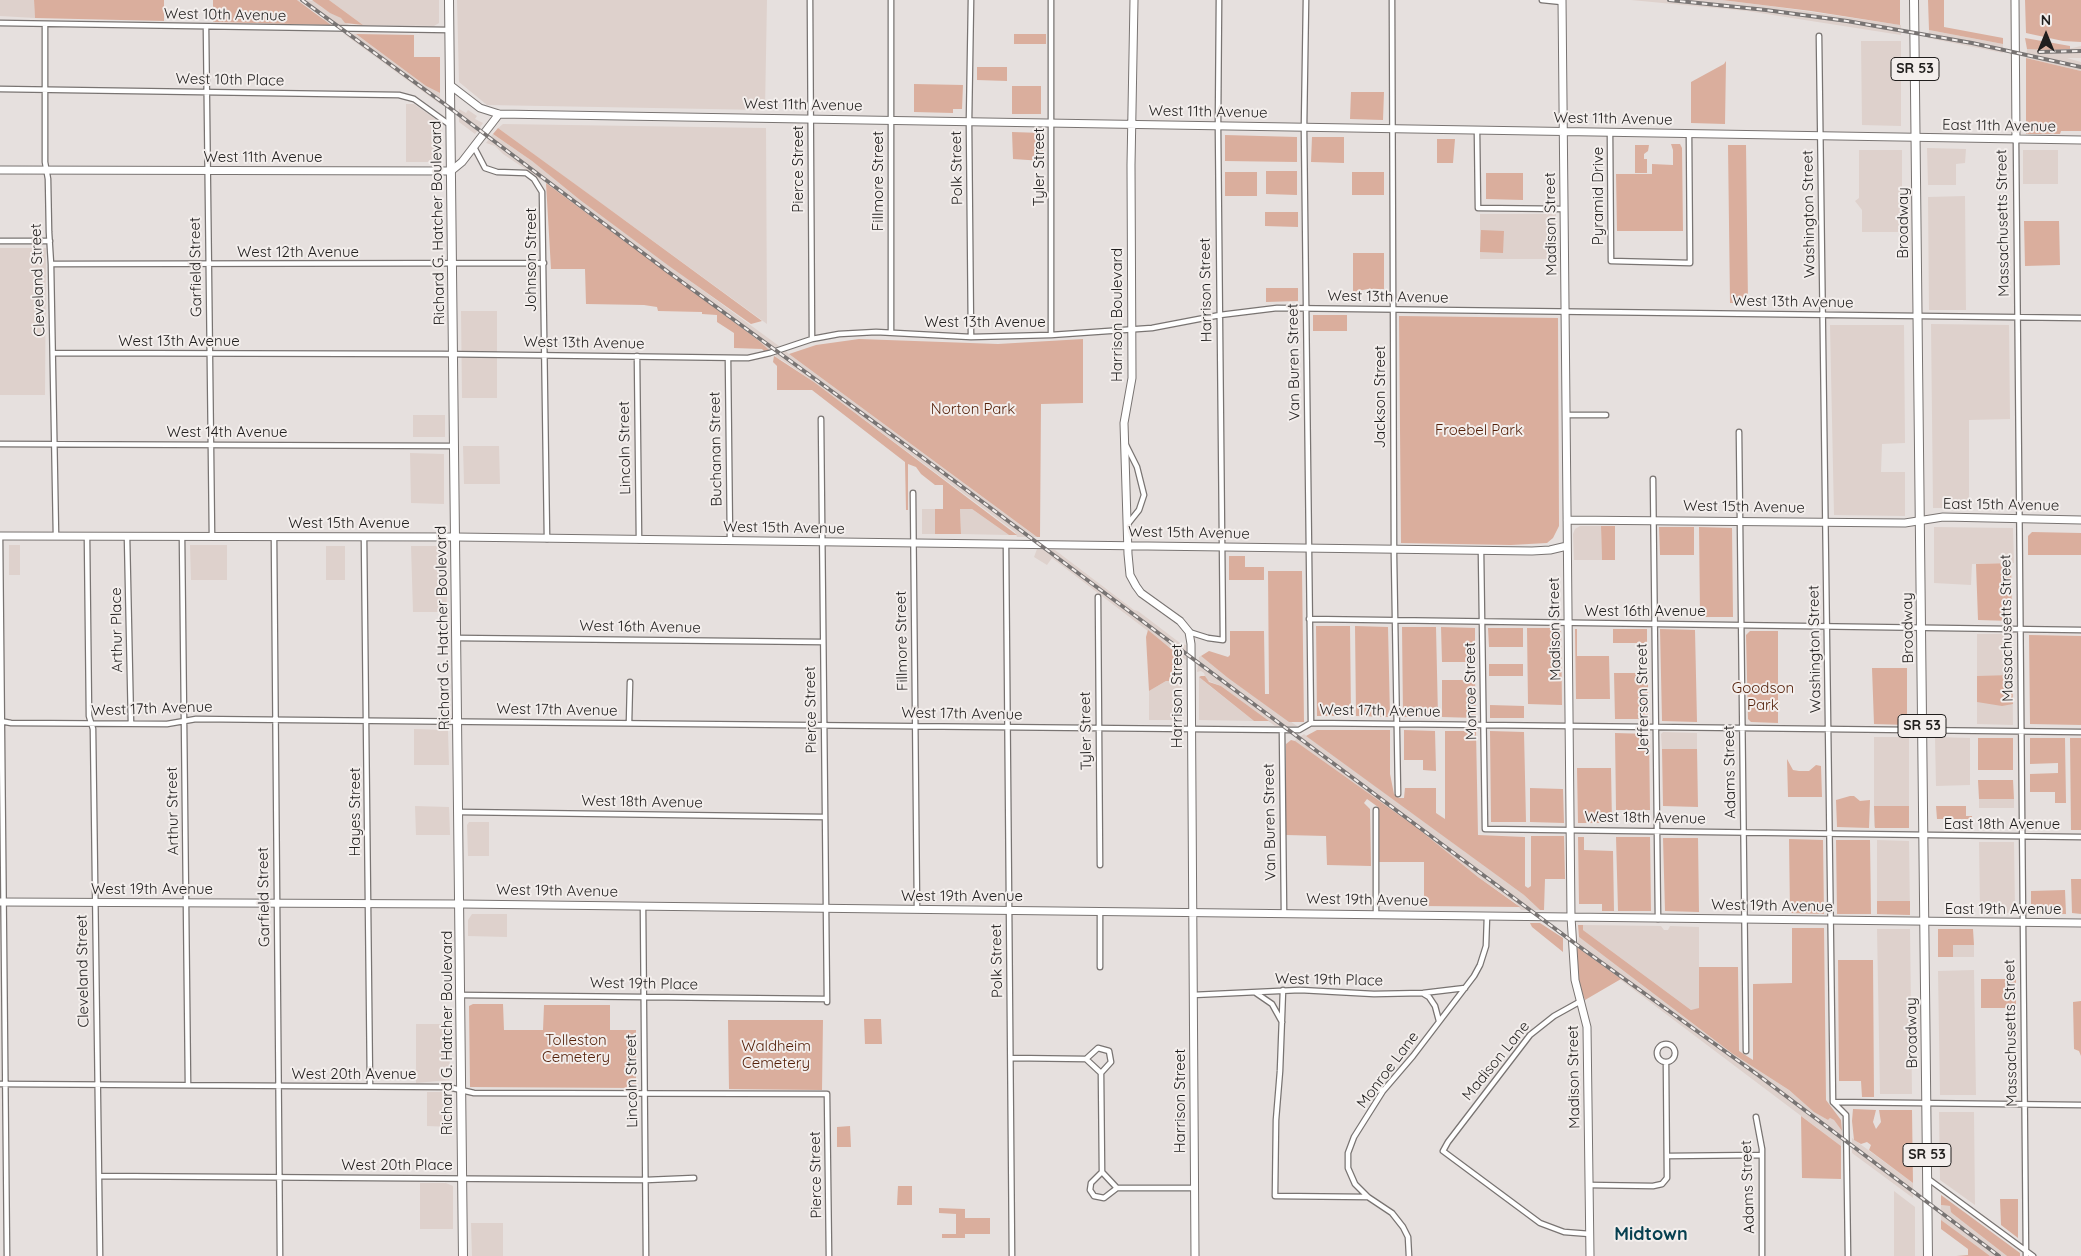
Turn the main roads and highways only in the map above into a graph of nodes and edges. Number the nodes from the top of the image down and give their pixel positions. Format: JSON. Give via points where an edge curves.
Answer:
{"nodes":[{"id":1,"x":449,"y":0,"type":"edge"},
{"id":2,"x":1914,"y":0,"type":"edge"},
{"id":3,"x":462,"y":1256,"type":"edge"},
{"id":4,"x":1928,"y":1256,"type":"edge"}],
"edges":[{"from":1,"to":3,"type":"main road","name":"Richard G. Hatcher Boulevard"},
{"from":2,"to":4,"type":"main road","name":"Broadway","number":"SR 53"}]}
